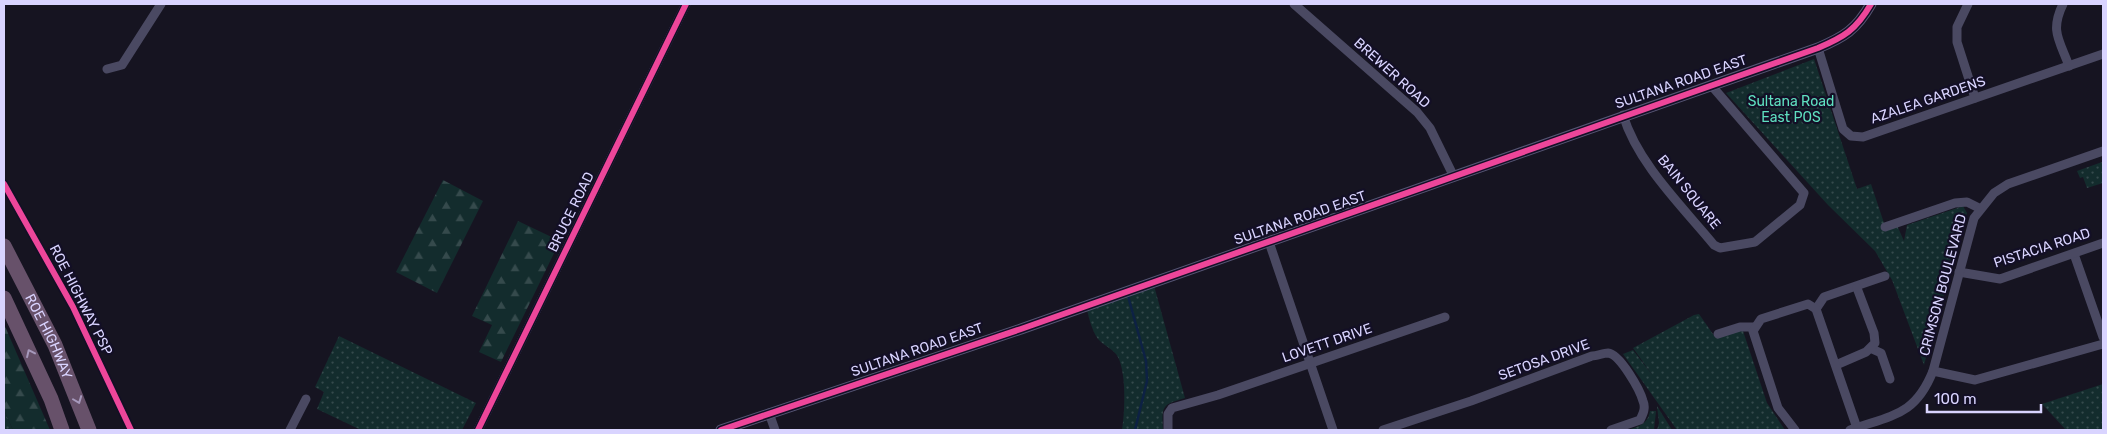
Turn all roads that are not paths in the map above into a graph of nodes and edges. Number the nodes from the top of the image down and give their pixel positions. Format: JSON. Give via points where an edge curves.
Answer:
{"nodes":[{"id":1,"x":161,"y":4,"type":"edge"},
{"id":2,"x":686,"y":4,"type":"edge"},
{"id":3,"x":1294,"y":4,"type":"edge"},
{"id":4,"x":1871,"y":4,"type":"edge"},
{"id":5,"x":1968,"y":4,"type":"edge"},
{"id":6,"x":2063,"y":4,"type":"edge"},
{"id":7,"x":1818,"y":48,"type":"junction"},
{"id":8,"x":2103,"y":54,"type":"edge"},
{"id":9,"x":2070,"y":66,"type":"junction"},
{"id":10,"x":107,"y":69,"type":"dead end"},
{"id":11,"x":1711,"y":85,"type":"junction"},
{"id":12,"x":1974,"y":98,"type":"junction"},
{"id":13,"x":1623,"y":115,"type":"junction"},
{"id":14,"x":2103,"y":151,"type":"edge"},
{"id":15,"x":1454,"y":177,"type":"junction"},
{"id":16,"x":1979,"y":208,"type":"junction"},
{"id":17,"x":1885,"y":227,"type":"dead end"},
{"id":18,"x":1268,"y":242,"type":"junction"},
{"id":19,"x":2103,"y":243,"type":"edge"},
{"id":20,"x":4,"y":246,"type":"edge"},
{"id":21,"x":2074,"y":254,"type":"junction"},
{"id":22,"x":1959,"y":272,"type":"junction"},
{"id":23,"x":1885,"y":276,"type":"dead end"},
{"id":24,"x":1857,"y":288,"type":"junction"},
{"id":25,"x":4,"y":298,"type":"edge"},
{"id":26,"x":1816,"y":309,"type":"junction"},
{"id":27,"x":1445,"y":317,"type":"dead end"},
{"id":28,"x":1755,"y":328,"type":"junction"},
{"id":29,"x":1718,"y":334,"type":"dead end"},
{"id":30,"x":2103,"y":337,"type":"edge"},
{"id":31,"x":2103,"y":344,"type":"edge"},
{"id":32,"x":1872,"y":349,"type":"junction"},
{"id":33,"x":1311,"y":363,"type":"junction"},
{"id":34,"x":1836,"y":365,"type":"junction"},
{"id":35,"x":1934,"y":370,"type":"junction"},
{"id":36,"x":1890,"y":379,"type":"dead end"},
{"id":37,"x":306,"y":398,"type":"dead end"},
{"id":38,"x":770,"y":413,"type":"junction"},
{"id":39,"x":1854,"y":429,"type":"edge"},
{"id":40,"x":62,"y":430,"type":"edge"},
{"id":41,"x":89,"y":430,"type":"edge"},
{"id":42,"x":290,"y":430,"type":"edge"},
{"id":43,"x":478,"y":430,"type":"edge"},
{"id":44,"x":721,"y":430,"type":"edge"},
{"id":45,"x":775,"y":430,"type":"edge"},
{"id":46,"x":1168,"y":430,"type":"edge"},
{"id":47,"x":1333,"y":430,"type":"edge"},
{"id":48,"x":1383,"y":430,"type":"edge"},
{"id":49,"x":1611,"y":430,"type":"edge"},
{"id":50,"x":1795,"y":430,"type":"edge"}],
"edges":[{"from":1,"to":10,"type":"street","via":[[122,66]]},
{"from":2,"to":43,"type":"street","name":"BRUCE ROAD"},
{"from":3,"to":15,"type":"street","name":"BREWER ROAD","via":[[1417,112],[1430,128]]},
{"from":4,"to":7,"type":"street","name":"SULTANA ROAD EAST","via":[[1858,24],[1844,37]]},
{"from":5,"to":12,"type":"street","via":[[1957,27],[1957,42]]},
{"from":6,"to":9,"type":"street","via":[[2055,30]]},
{"from":7,"to":11,"type":"street","name":"SULTANA ROAD EAST"},
{"from":7,"to":12,"type":"street","name":"AZALEA GARDENS","via":[[1844,129],[1851,136],[1863,137]]},
{"from":8,"to":9,"type":"street","name":"AZALEA GARDENS"},
{"from":9,"to":12,"type":"street","name":"AZALEA GARDENS"},
{"from":11,"to":13,"type":"street","name":"SULTANA ROAD EAST"},
{"from":11,"to":13,"type":"street","name":"BAIN SQUARE","via":[[1804,193],[1800,205],[1755,242],[1720,248],[1714,245],[1642,157]]},
{"from":13,"to":15,"type":"street","name":"SULTANA ROAD EAST"},
{"from":14,"to":16,"type":"street","name":"CRIMSON BOULEVARD","via":[[2008,184]]},
{"from":15,"to":18,"type":"street","name":"SULTANA ROAD EAST"},
{"from":16,"to":17,"type":"street","via":[[1967,202],[1955,202]]},
{"from":16,"to":22,"type":"street","name":"CRIMSON BOULEVARD"},
{"from":18,"to":33,"type":"street"},
{"from":18,"to":38,"type":"street","name":"SULTANA ROAD EAST"},
{"from":19,"to":21,"type":"street","name":"PISTACIA ROAD"},
{"from":20,"to":41,"type":"highway","name":"ROE HIGHWAY","one_way":true,"via":[[55,345]]},
{"from":21,"to":22,"type":"street","name":"PISTACIA ROAD","via":[[2000,279]]},
{"from":21,"to":30,"type":"street"},
{"from":22,"to":35,"type":"street","name":"CRIMSON BOULEVARD"},
{"from":23,"to":24,"type":"street"},
{"from":24,"to":26,"type":"street","via":[[1824,297]]},
{"from":24,"to":32,"type":"street","via":[[1874,333]]},
{"from":40,"to":25,"type":"highway","name":"ROE HIGHWAY","one_way":true},
{"from":26,"to":28,"type":"street","via":[[1804,305],[1761,319]]},
{"from":26,"to":34,"type":"street"},
{"from":27,"to":33,"type":"street","name":"LOVETT DRIVE"},
{"from":28,"to":29,"type":"street","via":[[1740,326]]},
{"from":28,"to":50,"type":"street","via":[[1754,337],[1778,408]]},
{"from":31,"to":35,"type":"street","via":[[1975,380]]},
{"from":32,"to":34,"type":"street"},
{"from":32,"to":36,"type":"street","via":[[1881,353]]},
{"from":33,"to":46,"type":"street","name":"LOVETT DRIVE","via":[[1172,408],[1168,414]]},
{"from":33,"to":47,"type":"street"},
{"from":34,"to":39,"type":"street"},
{"from":35,"to":39,"type":"street","name":"CRIMSON BOULEVARD","via":[[1918,399],[1906,411]]},
{"from":37,"to":42,"type":"street"},
{"from":38,"to":44,"type":"street","name":"SULTANA ROAD EAST"},
{"from":38,"to":45,"type":"street"},
{"from":48,"to":49,"type":"street","name":"SETOSA DRIVE","via":[[1608,353],[1615,356],[1629,375],[1643,401],[1644,410],[1640,420]]}]}
